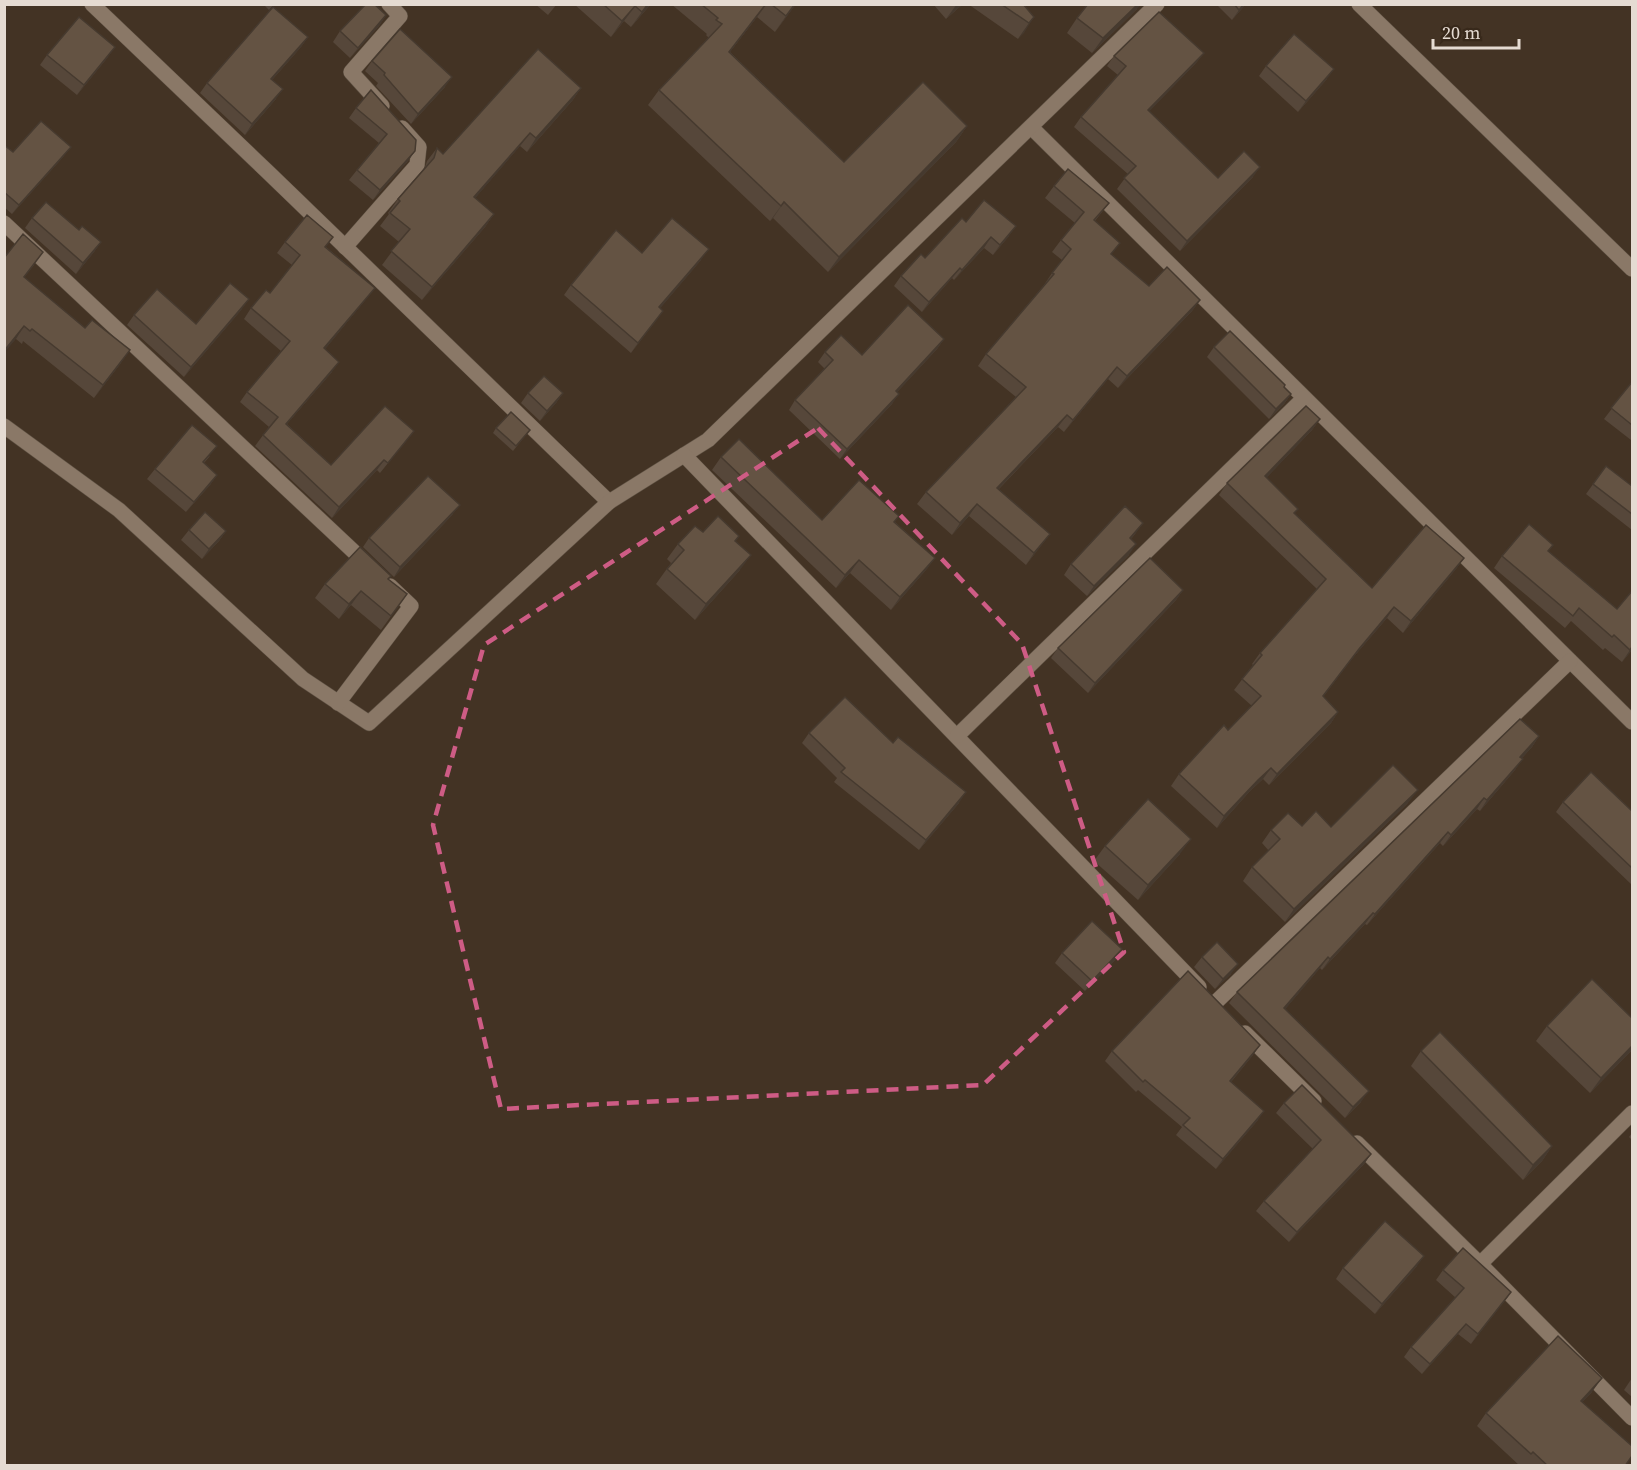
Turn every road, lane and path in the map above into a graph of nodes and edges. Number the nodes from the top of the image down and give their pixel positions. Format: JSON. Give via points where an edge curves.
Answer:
{"nodes":[{"id":1,"x":92,"y":4,"type":"edge"},
{"id":2,"x":388,"y":4,"type":"edge"},
{"id":3,"x":1157,"y":4,"type":"edge"},
{"id":4,"x":1359,"y":4,"type":"edge"},
{"id":5,"x":1030,"y":127,"type":"junction"},
{"id":6,"x":4,"y":223,"type":"edge"},
{"id":7,"x":345,"y":247,"type":"junction"},
{"id":8,"x":1632,"y":269,"type":"edge"},
{"id":9,"x":1304,"y":398,"type":"junction"},
{"id":10,"x":4,"y":426,"type":"edge"},
{"id":11,"x":684,"y":455,"type":"junction"},
{"id":12,"x":609,"y":502,"type":"junction"},
{"id":13,"x":1570,"y":661,"type":"junction"},
{"id":14,"x":338,"y":702,"type":"junction"},
{"id":15,"x":1632,"y":722,"type":"edge"},
{"id":16,"x":957,"y":736,"type":"junction"},
{"id":17,"x":1215,"y":1003,"type":"junction"},
{"id":18,"x":1321,"y":1108,"type":"edge"},
{"id":19,"x":1632,"y":1113,"type":"edge"},
{"id":20,"x":1346,"y":1132,"type":"edge"},
{"id":21,"x":1480,"y":1264,"type":"junction"},
{"id":22,"x":1632,"y":1418,"type":"edge"}],
"edges":[{"from":1,"to":7,"type":"street"},
{"from":2,"to":7,"type":"street","via":[[400,16],[351,72],[419,147],[417,165]]},
{"from":3,"to":5,"type":"street"},
{"from":4,"to":8,"type":"street"},
{"from":5,"to":9,"type":"street"},
{"from":5,"to":11,"type":"street","via":[[708,440]]},
{"from":6,"to":14,"type":"street","via":[[411,606]]},
{"from":7,"to":12,"type":"street"},
{"from":9,"to":13,"type":"street"},
{"from":9,"to":16,"type":"street"},
{"from":10,"to":14,"type":"street","via":[[119,510],[303,680]]},
{"from":11,"to":12,"type":"street"},
{"from":11,"to":16,"type":"street"},
{"from":12,"to":14,"type":"street","via":[[369,723]]},
{"from":13,"to":15,"type":"street"},
{"from":13,"to":17,"type":"street"},
{"from":16,"to":17,"type":"street"},
{"from":17,"to":18,"type":"street"},
{"from":19,"to":21,"type":"street"},
{"from":20,"to":21,"type":"street"},
{"from":21,"to":22,"type":"street"}]}
